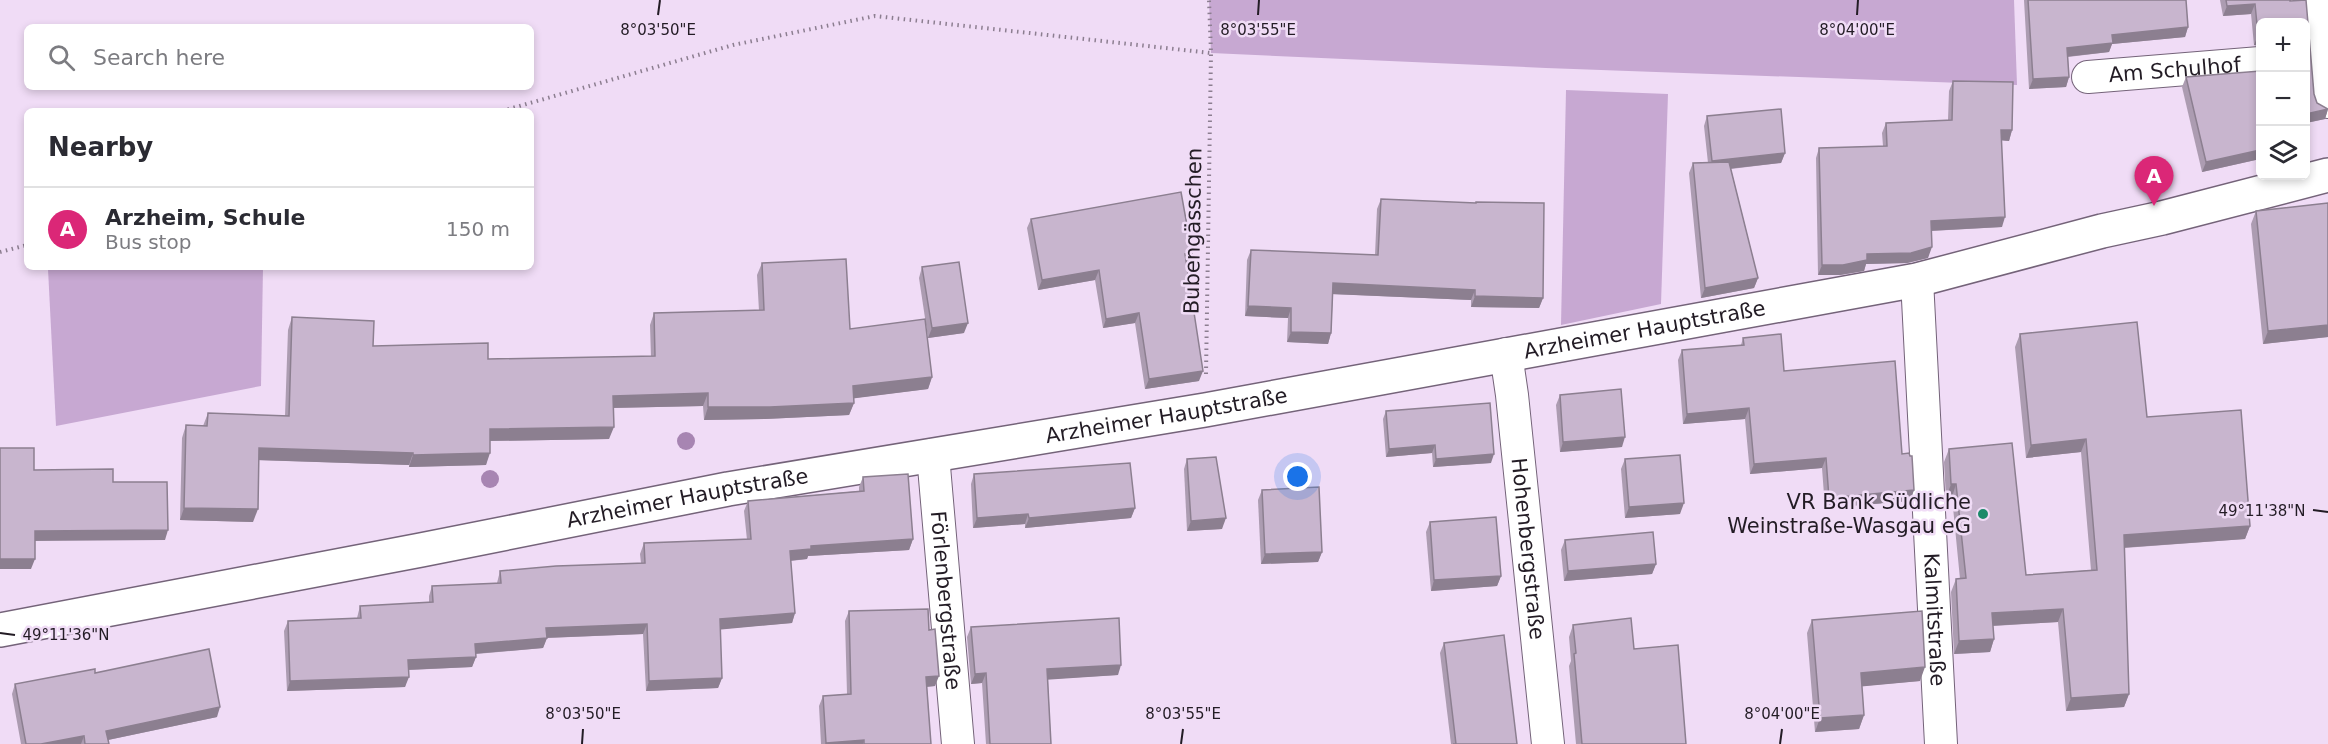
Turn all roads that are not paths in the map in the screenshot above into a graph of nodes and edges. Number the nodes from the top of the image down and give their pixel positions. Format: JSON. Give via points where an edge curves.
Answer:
{"nodes":[{"id":1,"x":2319,"y":0,"type":"edge"},
{"id":2,"x":2315,"y":58,"type":"edge"},
{"id":3,"x":2256,"y":63,"type":"edge"},
{"id":4,"x":2088,"y":77,"type":"dead end"},
{"id":5,"x":2328,"y":102,"type":"edge"},
{"id":6,"x":2328,"y":175,"type":"edge"},
{"id":7,"x":1917,"y":280,"type":"junction"},
{"id":8,"x":1506,"y":354,"type":"junction"},
{"id":9,"x":933,"y":455,"type":"junction"},
{"id":10,"x":0,"y":630,"type":"edge"},
{"id":11,"x":958,"y":744,"type":"edge"},
{"id":12,"x":1548,"y":744,"type":"edge"},
{"id":13,"x":1941,"y":744,"type":"edge"}],
"edges":[{"from":1,"to":2,"type":"street"},
{"from":2,"to":5,"type":"street"},
{"from":3,"to":4,"type":"street","name":"Am Schulhof"},
{"from":6,"to":7,"type":"street","name":"Arzheimer Hauptstraße"},
{"from":7,"to":8,"type":"street","name":"Arzheimer Hauptstraße"},
{"from":7,"to":13,"type":"street","name":"Kalmitstraße"},
{"from":8,"to":9,"type":"street","name":"Arzheimer Hauptstraße"},
{"from":8,"to":12,"type":"street","name":"Hohenbergstraße"},
{"from":9,"to":10,"type":"street","name":"Arzheimer Hauptstraße","via":[[728,489]]},
{"from":9,"to":11,"type":"street","name":"Förlenbergstraße"}]}
